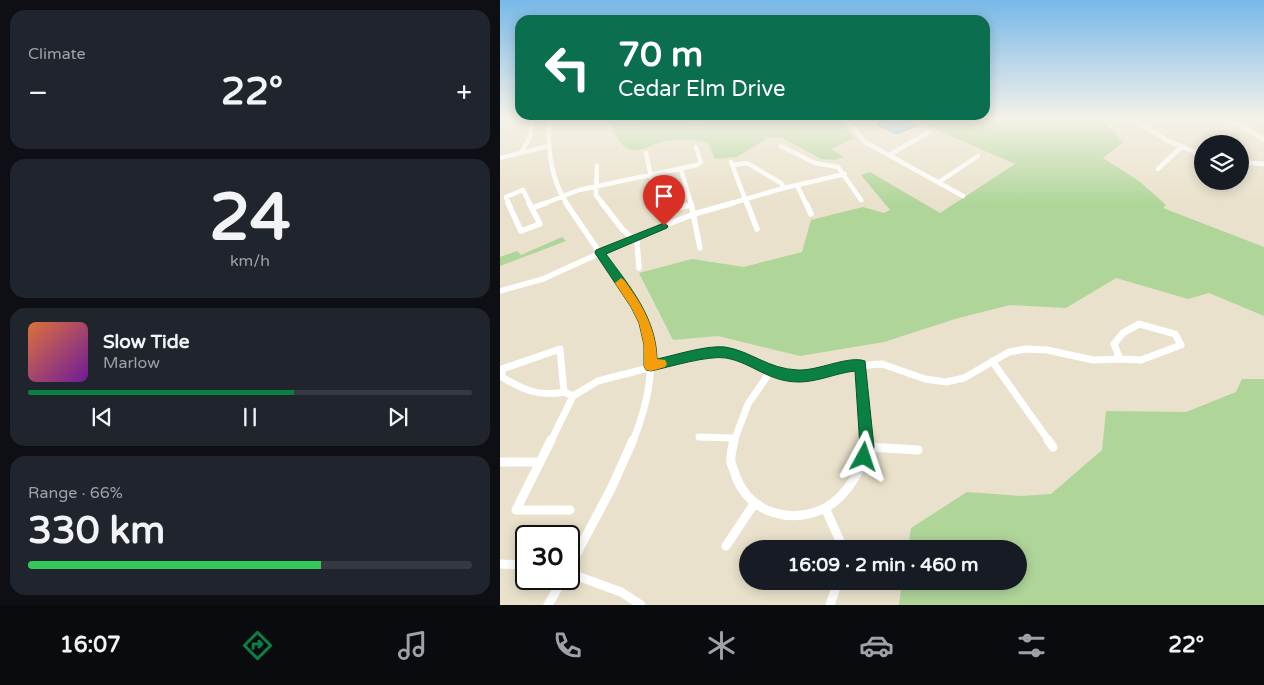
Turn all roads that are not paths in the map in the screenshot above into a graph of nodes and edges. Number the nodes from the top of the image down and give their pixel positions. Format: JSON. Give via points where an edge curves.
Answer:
{"nodes":[{"id":1,"x":524,"y":147,"type":"edge"},
{"id":2,"x":542,"y":147,"type":"edge"},
{"id":3,"x":548,"y":147,"type":"edge"},
{"id":4,"x":696,"y":147,"type":"dead end"},
{"id":5,"x":784,"y":147,"type":"edge"},
{"id":6,"x":875,"y":147,"type":"edge"},
{"id":7,"x":902,"y":147,"type":"edge"},
{"id":8,"x":1181,"y":147,"type":"joint"},
{"id":9,"x":522,"y":151,"type":"junction"},
{"id":10,"x":1194,"y":152,"type":"edge"},
{"id":11,"x":646,"y":154,"type":"dead end"},
{"id":12,"x":889,"y":155,"type":"junction"},
{"id":13,"x":978,"y":156,"type":"dead end"},
{"id":14,"x":500,"y":158,"type":"edge"},
{"id":15,"x":1249,"y":163,"type":"edge"},
{"id":16,"x":1264,"y":164,"type":"edge"},
{"id":17,"x":597,"y":166,"type":"dead end"},
{"id":18,"x":680,"y":169,"type":"junction"},
{"id":19,"x":1158,"y":169,"type":"dead end"},
{"id":20,"x":844,"y":174,"type":"junction"},
{"id":21,"x":650,"y":176,"type":"junction"},
{"id":22,"x":939,"y":182,"type":"junction"},
{"id":23,"x":797,"y":185,"type":"junction"},
{"id":24,"x":596,"y":187,"type":"junction"},
{"id":25,"x":784,"y":188,"type":"junction"},
{"id":26,"x":562,"y":196,"type":"junction"},
{"id":27,"x":964,"y":196,"type":"dead end"},
{"id":28,"x":747,"y":198,"type":"junction"},
{"id":29,"x":861,"y":200,"type":"dead end"},
{"id":30,"x":691,"y":205,"type":"junction"},
{"id":31,"x":532,"y":208,"type":"junction"},
{"id":32,"x":694,"y":214,"type":"junction"},
{"id":33,"x":811,"y":214,"type":"dead end"},
{"id":34,"x":757,"y":230,"type":"dead end"},
{"id":35,"x":633,"y":238,"type":"junction"},
{"id":36,"x":700,"y":248,"type":"dead end"},
{"id":37,"x":600,"y":253,"type":"junction"},
{"id":38,"x":639,"y":268,"type":"dead end"},
{"id":39,"x":500,"y":291,"type":"edge"},
{"id":40,"x":1120,"y":359,"type":"junction"},
{"id":41,"x":992,"y":362,"type":"junction"},
{"id":42,"x":861,"y":365,"type":"junction"},
{"id":43,"x":651,"y":366,"type":"junction"},
{"id":44,"x":770,"y":372,"type":"junction"},
{"id":45,"x":564,"y":392,"type":"junction"},
{"id":46,"x":574,"y":396,"type":"junction"},
{"id":47,"x":699,"y":438,"type":"dead end"},
{"id":48,"x":734,"y":438,"type":"junction"},
{"id":49,"x":1053,"y":446,"type":"dead end"},
{"id":50,"x":867,"y":447,"type":"junction"},
{"id":51,"x":918,"y":450,"type":"dead end"},
{"id":52,"x":500,"y":462,"type":"edge"},
{"id":53,"x":540,"y":462,"type":"junction"},
{"id":54,"x":754,"y":504,"type":"junction"},
{"id":55,"x":825,"y":508,"type":"junction"},
{"id":56,"x":570,"y":510,"type":"dead end"},
{"id":57,"x":840,"y":540,"type":"edge"},
{"id":58,"x":726,"y":546,"type":"dead end"},
{"id":59,"x":580,"y":547,"type":"edge"},
{"id":60,"x":500,"y":564,"type":"edge"},
{"id":61,"x":515,"y":565,"type":"edge"},
{"id":62,"x":580,"y":577,"type":"edge"},
{"id":63,"x":557,"y":590,"type":"edge"},
{"id":64,"x":835,"y":590,"type":"edge"},
{"id":65,"x":548,"y":605,"type":"edge"},
{"id":66,"x":642,"y":605,"type":"edge"},
{"id":67,"x":830,"y":605,"type":"edge"}],
"edges":[{"from":1,"to":9,"type":"street"},
{"from":2,"to":9,"type":"street"},
{"from":3,"to":26,"type":"street","via":[[552,171]]},
{"from":4,"to":18,"type":"street","via":[[701,162]]},
{"from":5,"to":20,"type":"street","via":[[815,163],[834,164]]},
{"from":6,"to":12,"type":"street"},
{"from":7,"to":12,"type":"street"},
{"from":8,"to":10,"type":"street"},
{"from":8,"to":19,"type":"street"},
{"from":9,"to":14,"type":"street"},
{"from":11,"to":21,"type":"street"},
{"from":12,"to":22,"type":"street"},
{"from":13,"to":22,"type":"street"},
{"from":15,"to":16,"type":"street"},
{"from":17,"to":24,"type":"street"},
{"from":18,"to":21,"type":"street"},
{"from":18,"to":30,"type":"street"},
{"from":20,"to":23,"type":"street"},
{"from":20,"to":29,"type":"street"},
{"from":21,"to":24,"type":"street"},
{"from":21,"to":30,"type":"street","via":[[677,208]]},
{"from":22,"to":27,"type":"street"},
{"from":23,"to":25,"type":"street"},
{"from":23,"to":33,"type":"street"},
{"from":24,"to":26,"type":"street"},
{"from":24,"to":35,"type":"street","via":[[596,195]]},
{"from":25,"to":28,"type":"street"},
{"from":25,"to":28,"type":"street","via":[[747,163],[732,163]]},
{"from":26,"to":31,"type":"street"},
{"from":26,"to":37,"type":"street"},
{"from":28,"to":32,"type":"street"},
{"from":28,"to":34,"type":"street"},
{"from":30,"to":32,"type":"street"},
{"from":31,"to":31,"type":"street","via":[[523,190],[506,197],[521,231],[540,224]]},
{"from":32,"to":35,"type":"street"},
{"from":32,"to":36,"type":"street"},
{"from":35,"to":37,"type":"street"},
{"from":35,"to":38,"type":"street","via":[[637,242]]},
{"from":37,"to":39,"type":"street","via":[[543,279]]},
{"from":37,"to":43,"type":"street","via":[[645,323]]},
{"from":40,"to":40,"type":"street","via":[[1141,360],[1181,345],[1175,334],[1139,324],[1123,333],[1114,344]]},
{"from":40,"to":41,"type":"street","via":[[1093,360],[1026,349],[1009,352]]},
{"from":41,"to":42,"type":"street","via":[[964,378],[946,382],[925,379],[882,364]]},
{"from":41,"to":49,"type":"street"},
{"from":42,"to":44,"type":"street","via":[[818,375]]},
{"from":42,"to":50,"type":"street"},
{"from":43,"to":44,"type":"street","via":[[724,352],[742,357]]},
{"from":43,"to":46,"type":"street","via":[[598,381]]},
{"from":43,"to":59,"type":"street","via":[[635,436]]},
{"from":44,"to":48,"type":"street","via":[[748,404]]},
{"from":45,"to":45,"type":"street","via":[[560,349],[502,369],[502,377],[535,394],[550,396]]},
{"from":45,"to":46,"type":"street"},
{"from":46,"to":53,"type":"street"},
{"from":47,"to":48,"type":"street"},
{"from":48,"to":54,"type":"street","via":[[731,462],[739,484]]},
{"from":50,"to":51,"type":"street"},
{"from":50,"to":55,"type":"street","via":[[861,468],[845,492]]},
{"from":52,"to":53,"type":"street"},
{"from":53,"to":56,"type":"street","via":[[516,510]]},
{"from":54,"to":55,"type":"street","via":[[773,514],[800,515]]},
{"from":54,"to":58,"type":"street"},
{"from":55,"to":57,"type":"street"},
{"from":60,"to":61,"type":"street"},
{"from":62,"to":66,"type":"street","via":[[620,592]]},
{"from":63,"to":65,"type":"street"},
{"from":64,"to":67,"type":"street"}]}
